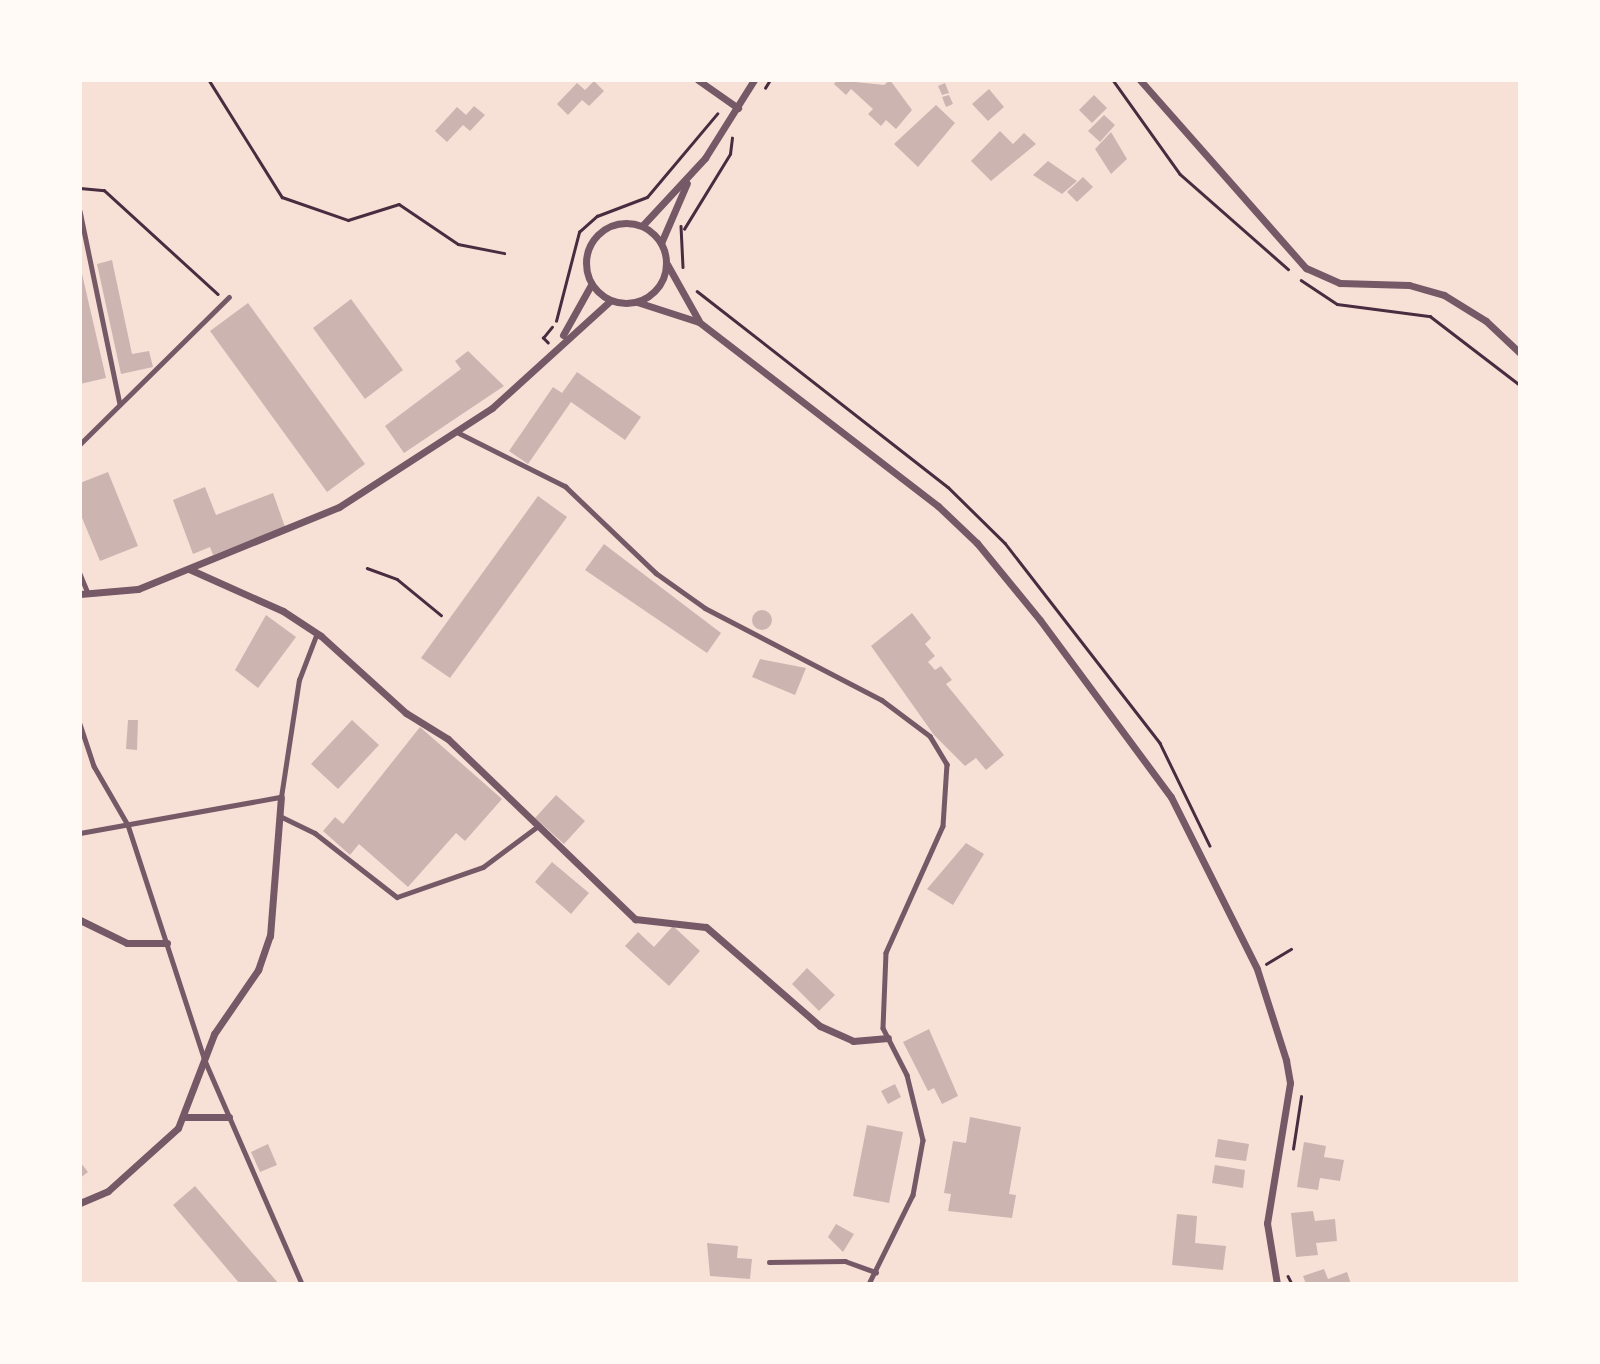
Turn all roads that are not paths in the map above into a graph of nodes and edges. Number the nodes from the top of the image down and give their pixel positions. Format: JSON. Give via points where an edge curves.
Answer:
{"nodes":[{"id":1,"x":698,"y":80,"type":"edge"},
{"id":2,"x":754,"y":80,"type":"edge"},
{"id":3,"x":1140,"y":80,"type":"edge"},
{"id":4,"x":738,"y":108,"type":"junction"},
{"id":5,"x":689,"y":179,"type":"junction"},
{"id":6,"x":80,"y":211,"type":"edge"},
{"id":7,"x":642,"y":226,"type":"junction"},
{"id":8,"x":661,"y":243,"type":"junction"},
{"id":9,"x":666,"y":263,"type":"junction"},
{"id":10,"x":591,"y":285,"type":"junction"},
{"id":11,"x":228,"y":299,"type":"road end"},
{"id":12,"x":610,"y":301,"type":"junction"},
{"id":13,"x":637,"y":302,"type":"junction"},
{"id":14,"x":699,"y":322,"type":"junction"},
{"id":15,"x":561,"y":339,"type":"junction"},
{"id":16,"x":1520,"y":354,"type":"edge"},
{"id":17,"x":120,"y":405,"type":"junction"},
{"id":18,"x":459,"y":433,"type":"junction"},
{"id":19,"x":80,"y":444,"type":"edge"},
{"id":20,"x":190,"y":569,"type":"junction"},
{"id":21,"x":80,"y":574,"type":"edge"},
{"id":22,"x":84,"y":594,"type":"edge"},
{"id":23,"x":317,"y":634,"type":"junction"},
{"id":24,"x":80,"y":724,"type":"edge"},
{"id":25,"x":281,"y":797,"type":"junction"},
{"id":26,"x":280,"y":816,"type":"junction"},
{"id":27,"x":128,"y":825,"type":"junction"},
{"id":28,"x":538,"y":825,"type":"junction"},
{"id":29,"x":80,"y":833,"type":"edge"},
{"id":30,"x":80,"y":920,"type":"edge"},
{"id":31,"x":167,"y":943,"type":"junction"},
{"id":32,"x":888,"y":1038,"type":"junction"},
{"id":33,"x":206,"y":1063,"type":"junction"},
{"id":34,"x":183,"y":1117,"type":"junction"},
{"id":35,"x":229,"y":1117,"type":"junction"},
{"id":36,"x":80,"y":1203,"type":"edge"},
{"id":37,"x":769,"y":1262,"type":"dead end"},
{"id":38,"x":876,"y":1272,"type":"junction"},
{"id":39,"x":302,"y":1283,"type":"edge"},
{"id":40,"x":869,"y":1283,"type":"edge"},
{"id":41,"x":1277,"y":1283,"type":"edge"}],
"edges":[{"from":1,"to":4,"type":"street"},
{"from":2,"to":4,"type":"street"},
{"from":3,"to":16,"type":"street","via":[[1306,268],[1340,283],[1409,285],[1444,295],[1486,321]]},
{"from":4,"to":5,"type":"street"},
{"from":5,"to":7,"type":"street"},
{"from":5,"to":8,"type":"street"},
{"from":6,"to":17,"type":"lane"},
{"from":7,"to":8,"type":"street"},
{"from":7,"to":10,"type":"street","via":[[609,226],[591,241],[585,263]]},
{"from":8,"to":9,"type":"street"},
{"from":9,"to":13,"type":"street","via":[[658,288]]},
{"from":9,"to":14,"type":"street"},
{"from":10,"to":12,"type":"street"},
{"from":10,"to":15,"type":"street"},
{"from":11,"to":17,"type":"lane"},
{"from":12,"to":13,"type":"street"},
{"from":12,"to":15,"type":"street"},
{"from":13,"to":14,"type":"street"},
{"from":14,"to":41,"type":"street","via":[[978,543],[1171,797],[1262,967],[1290,1083],[1267,1223]]},
{"from":15,"to":18,"type":"street"},
{"from":17,"to":19,"type":"lane"},
{"from":18,"to":20,"type":"street","via":[[339,507]]},
{"from":18,"to":32,"type":"lane","via":[[565,486],[656,573],[705,608],[882,700],[930,736],[947,764],[950,784],[943,826],[886,953],[882,986]]},
{"from":20,"to":22,"type":"street","via":[[138,589]]},
{"from":20,"to":23,"type":"street"},
{"from":21,"to":22,"type":"lane"},
{"from":23,"to":25,"type":"lane","via":[[299,680]]},
{"from":23,"to":28,"type":"street","via":[[406,713],[448,739]]},
{"from":24,"to":27,"type":"lane","via":[[94,766]]},
{"from":25,"to":26,"type":"street"},
{"from":25,"to":27,"type":"lane"},
{"from":26,"to":28,"type":"lane","via":[[315,833],[397,897],[483,867]]},
{"from":26,"to":33,"type":"street","via":[[270,936],[258,970],[214,1034]]},
{"from":27,"to":29,"type":"lane"},
{"from":27,"to":31,"type":"lane"},
{"from":28,"to":32,"type":"street","via":[[635,919],[706,927],[820,1026],[853,1041]]},
{"from":30,"to":31,"type":"street","via":[[127,943]]},
{"from":31,"to":33,"type":"lane"},
{"from":32,"to":38,"type":"lane","via":[[907,1075],[923,1140],[913,1195]]},
{"from":33,"to":34,"type":"street"},
{"from":33,"to":35,"type":"lane"},
{"from":34,"to":35,"type":"street"},
{"from":34,"to":36,"type":"street","via":[[143,1161]]},
{"from":35,"to":39,"type":"lane"},
{"from":37,"to":38,"type":"lane","via":[[845,1261]]},
{"from":38,"to":40,"type":"lane"}]}
